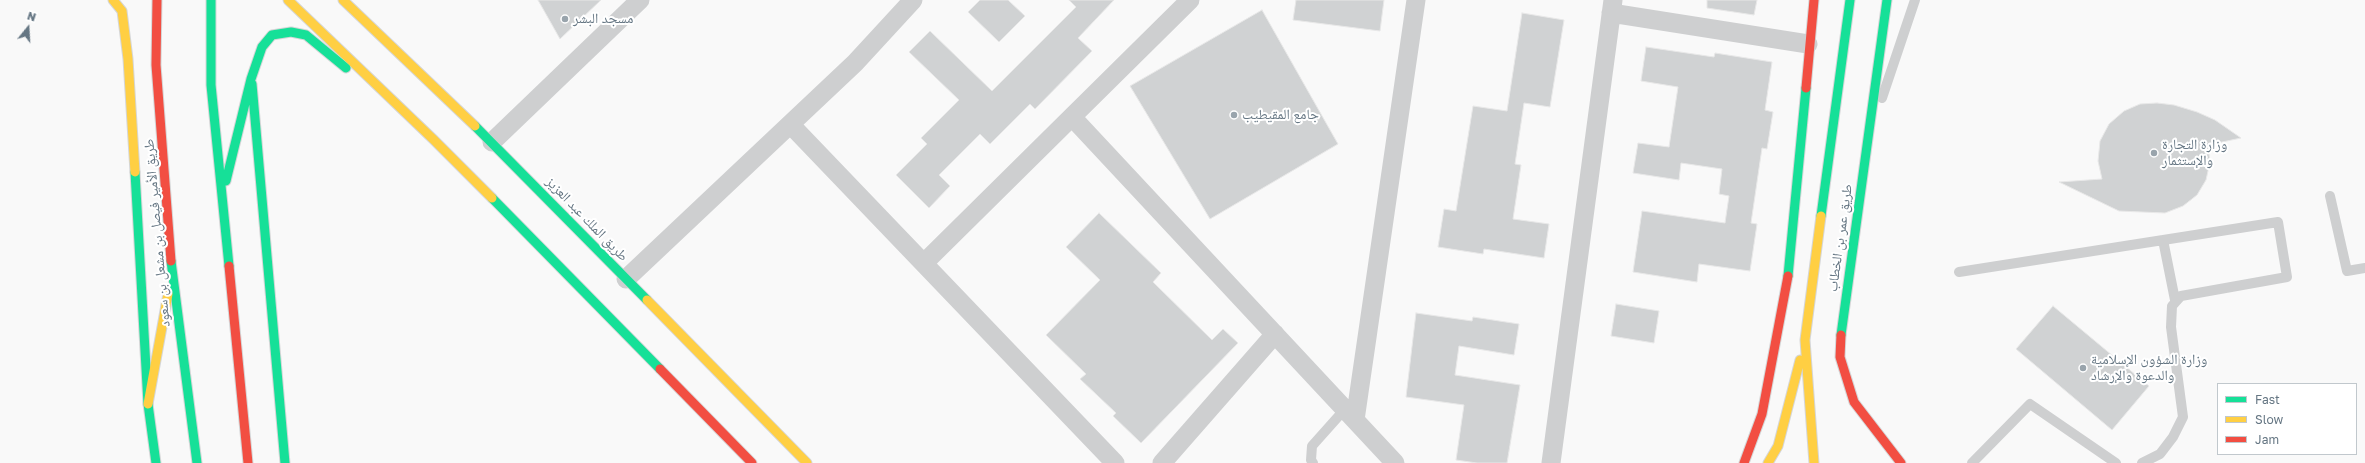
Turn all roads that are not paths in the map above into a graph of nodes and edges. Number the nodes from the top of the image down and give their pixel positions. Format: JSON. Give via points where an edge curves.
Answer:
{"nodes":[{"id":1,"x":113,"y":0,"type":"edge"},
{"id":2,"x":288,"y":0,"type":"edge"},
{"id":3,"x":343,"y":0,"type":"edge"},
{"id":4,"x":350,"y":0,"type":"edge"},
{"id":5,"x":640,"y":0,"type":"edge"},
{"id":6,"x":913,"y":0,"type":"edge"},
{"id":7,"x":1190,"y":0,"type":"edge"},
{"id":8,"x":1416,"y":0,"type":"edge"},
{"id":9,"x":1814,"y":0,"type":"edge"},
{"id":10,"x":1850,"y":0,"type":"edge"},
{"id":11,"x":1887,"y":0,"type":"edge"},
{"id":12,"x":1915,"y":0,"type":"edge"},
{"id":13,"x":206,"y":1,"type":"edge"},
{"id":14,"x":162,"y":2,"type":"edge"},
{"id":15,"x":1612,"y":6,"type":"edge"},
{"id":16,"x":366,"y":23,"type":"junction"},
{"id":17,"x":1808,"y":44,"type":"junction"},
{"id":18,"x":251,"y":79,"type":"junction"},
{"id":19,"x":1072,"y":117,"type":"junction"},
{"id":20,"x":790,"y":124,"type":"junction"},
{"id":21,"x":1870,"y":134,"type":"junction"},
{"id":22,"x":434,"y":140,"type":"junction"},
{"id":23,"x":492,"y":142,"type":"junction"},
{"id":24,"x":2330,"y":196,"type":"dead end"},
{"id":25,"x":222,"y":198,"type":"junction"},
{"id":26,"x":2163,"y":240,"type":"junction"},
{"id":27,"x":924,"y":263,"type":"junction"},
{"id":28,"x":2365,"y":268,"type":"edge"},
{"id":29,"x":1960,"y":272,"type":"dead end"},
{"id":30,"x":172,"y":275,"type":"junction"},
{"id":31,"x":626,"y":279,"type":"junction"},
{"id":32,"x":2175,"y":300,"type":"junction"},
{"id":33,"x":1275,"y":334,"type":"junction"},
{"id":34,"x":1804,"y":340,"type":"junction"},
{"id":35,"x":148,"y":404,"type":"junction"},
{"id":36,"x":1350,"y":414,"type":"junction"},
{"id":37,"x":156,"y":463,"type":"edge"},
{"id":38,"x":198,"y":463,"type":"edge"},
{"id":39,"x":248,"y":463,"type":"edge"},
{"id":40,"x":285,"y":463,"type":"edge"},
{"id":41,"x":752,"y":463,"type":"edge"},
{"id":42,"x":807,"y":463,"type":"edge"},
{"id":43,"x":1115,"y":463,"type":"edge"},
{"id":44,"x":1162,"y":463,"type":"edge"},
{"id":45,"x":1313,"y":463,"type":"edge"},
{"id":46,"x":1395,"y":463,"type":"edge"},
{"id":47,"x":1551,"y":463,"type":"edge"},
{"id":48,"x":1744,"y":463,"type":"edge"},
{"id":49,"x":1768,"y":463,"type":"edge"},
{"id":50,"x":1814,"y":463,"type":"edge"},
{"id":51,"x":1900,"y":463,"type":"edge"},
{"id":52,"x":1972,"y":463,"type":"edge"},
{"id":53,"x":2116,"y":463,"type":"edge"},
{"id":54,"x":2142,"y":463,"type":"edge"}],
"edges":[{"from":1,"to":35,"type":"main road","name":"طريق الأمير فيصل بن مشعل بن سعود","via":[[122,11],[128,59]]},
{"from":2,"to":22,"type":"main road"},
{"from":3,"to":16,"type":"main road","name":"طريق الملك عبد العزيز"},
{"from":4,"to":16,"type":"main road"},
{"from":5,"to":23,"type":"street"},
{"from":6,"to":20,"type":"street","via":[[854,63]]},
{"from":7,"to":19,"type":"street"},
{"from":8,"to":36,"type":"street"},
{"from":9,"to":17,"type":"main road"},
{"from":10,"to":34,"type":"main road","name":"طريق عمر بن الخطاب"},
{"from":11,"to":21,"type":"main road","name":"طريق عمر بن الخطاب"},
{"from":12,"to":21,"type":"lane"},
{"from":13,"to":25,"type":"main road","via":[[210,14],[211,85]]},
{"from":14,"to":30,"type":"main road","name":"طريق الأمير فيصل بن مشعل بن سعود","via":[[157,14],[156,65]]},
{"from":15,"to":17,"type":"street"},
{"from":15,"to":47,"type":"street"},
{"from":16,"to":23,"type":"main road","name":"طريق الملك عبد العزيز"},
{"from":17,"to":48,"type":"main road","via":[[1790,262],[1762,414]]},
{"from":18,"to":22,"type":"main road","via":[[262,47],[272,35],[291,32],[306,35]]},
{"from":18,"to":25,"type":"main road"},
{"from":18,"to":40,"type":"main road"},
{"from":19,"to":27,"type":"street"},
{"from":19,"to":33,"type":"street"},
{"from":20,"to":27,"type":"street"},
{"from":20,"to":31,"type":"street"},
{"from":21,"to":51,"type":"main road","name":"طريق عمر بن الخطاب","via":[[1842,320],[1840,357],[1854,402]]},
{"from":22,"to":41,"type":"main road"},
{"from":23,"to":31,"type":"main road","name":"طريق الملك عبد العزيز"},
{"from":24,"to":28,"type":"lane","via":[[2347,271]]},
{"from":25,"to":39,"type":"main road"},
{"from":26,"to":29,"type":"lane"},
{"from":26,"to":32,"type":"lane"},
{"from":26,"to":32,"type":"lane","via":[[2278,222],[2287,277],[2187,295]]},
{"from":27,"to":43,"type":"street"},
{"from":30,"to":35,"type":"main road"},
{"from":30,"to":38,"type":"main road","name":"طريق الأمير فيصل بن مشعل بن سعود"},
{"from":31,"to":42,"type":"main road","name":"طريق الملك عبد العزيز"},
{"from":32,"to":54,"type":"lane","via":[[2172,306],[2171,327],[2183,417],[2173,437],[2160,454]]},
{"from":33,"to":36,"type":"street"},
{"from":33,"to":44,"type":"street"},
{"from":34,"to":49,"type":"main road","via":[[1778,446]]},
{"from":34,"to":50,"type":"main road","name":"طريق عمر بن الخطاب"},
{"from":35,"to":37,"type":"main road","name":"طريق الأمير فيصل بن مشعل بن سعود"},
{"from":36,"to":45,"type":"lane","via":[[1312,446]]},
{"from":36,"to":46,"type":"street"},
{"from":52,"to":53,"type":"lane","via":[[2030,404]]}]}
